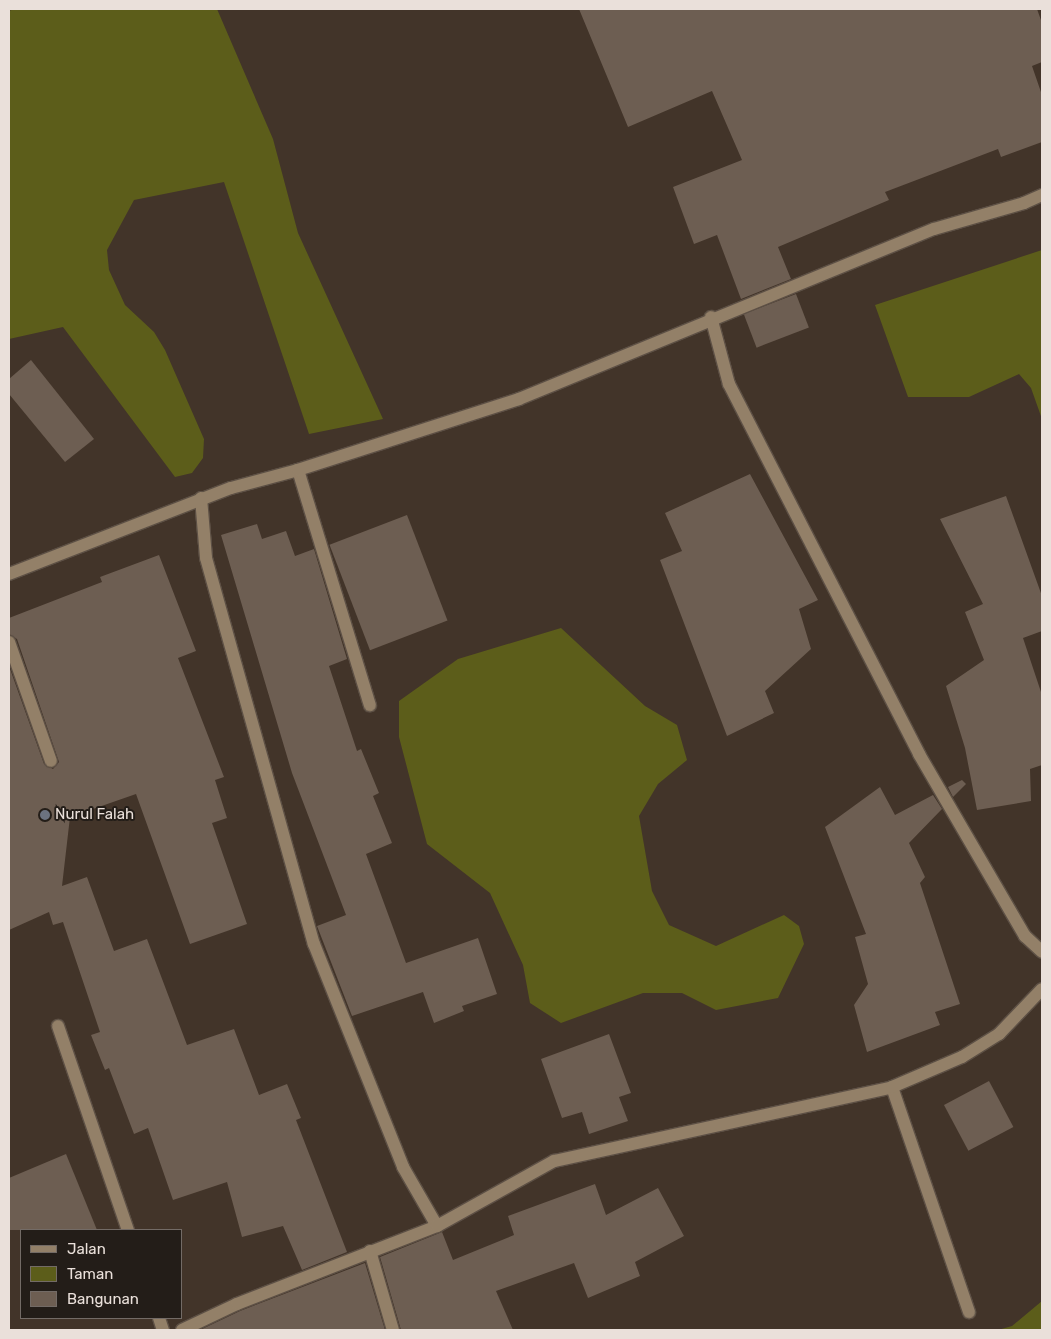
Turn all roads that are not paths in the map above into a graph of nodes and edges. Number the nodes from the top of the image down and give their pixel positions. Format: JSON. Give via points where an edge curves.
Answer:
{"nodes":[{"id":1,"x":1042,"y":195,"type":"edge"},
{"id":2,"x":711,"y":318,"type":"junction"},
{"id":3,"x":298,"y":470,"type":"junction"},
{"id":4,"x":201,"y":498,"type":"junction"},
{"id":5,"x":9,"y":574,"type":"edge"},
{"id":6,"x":9,"y":642,"type":"edge"},
{"id":7,"x":370,"y":705,"type":"dead end"},
{"id":8,"x":51,"y":761,"type":"dead end"},
{"id":9,"x":1042,"y":952,"type":"edge"},
{"id":10,"x":1042,"y":988,"type":"edge"},
{"id":11,"x":58,"y":1026,"type":"dead end"},
{"id":12,"x":892,"y":1087,"type":"junction"},
{"id":13,"x":438,"y":1226,"type":"junction"},
{"id":14,"x":128,"y":1229,"type":"edge"},
{"id":15,"x":370,"y":1251,"type":"junction"},
{"id":16,"x":969,"y":1312,"type":"dead end"},
{"id":17,"x":182,"y":1330,"type":"edge"},
{"id":18,"x":393,"y":1330,"type":"edge"}],
"edges":[{"from":1,"to":2,"type":"street","via":[[934,229]]},
{"from":2,"to":3,"type":"street","via":[[519,399]]},
{"from":2,"to":9,"type":"street","via":[[729,384],[919,754],[1025,936]]},
{"from":3,"to":4,"type":"street"},
{"from":3,"to":7,"type":"street"},
{"from":4,"to":5,"type":"street"},
{"from":4,"to":13,"type":"street","via":[[206,558],[314,944],[403,1167]]},
{"from":6,"to":8,"type":"street"},
{"from":10,"to":12,"type":"street","via":[[999,1034],[962,1056]]},
{"from":11,"to":14,"type":"street"},
{"from":12,"to":13,"type":"street","via":[[554,1161]]},
{"from":12,"to":16,"type":"street"},
{"from":13,"to":15,"type":"street"},
{"from":15,"to":17,"type":"street"},
{"from":15,"to":18,"type":"street"}]}
